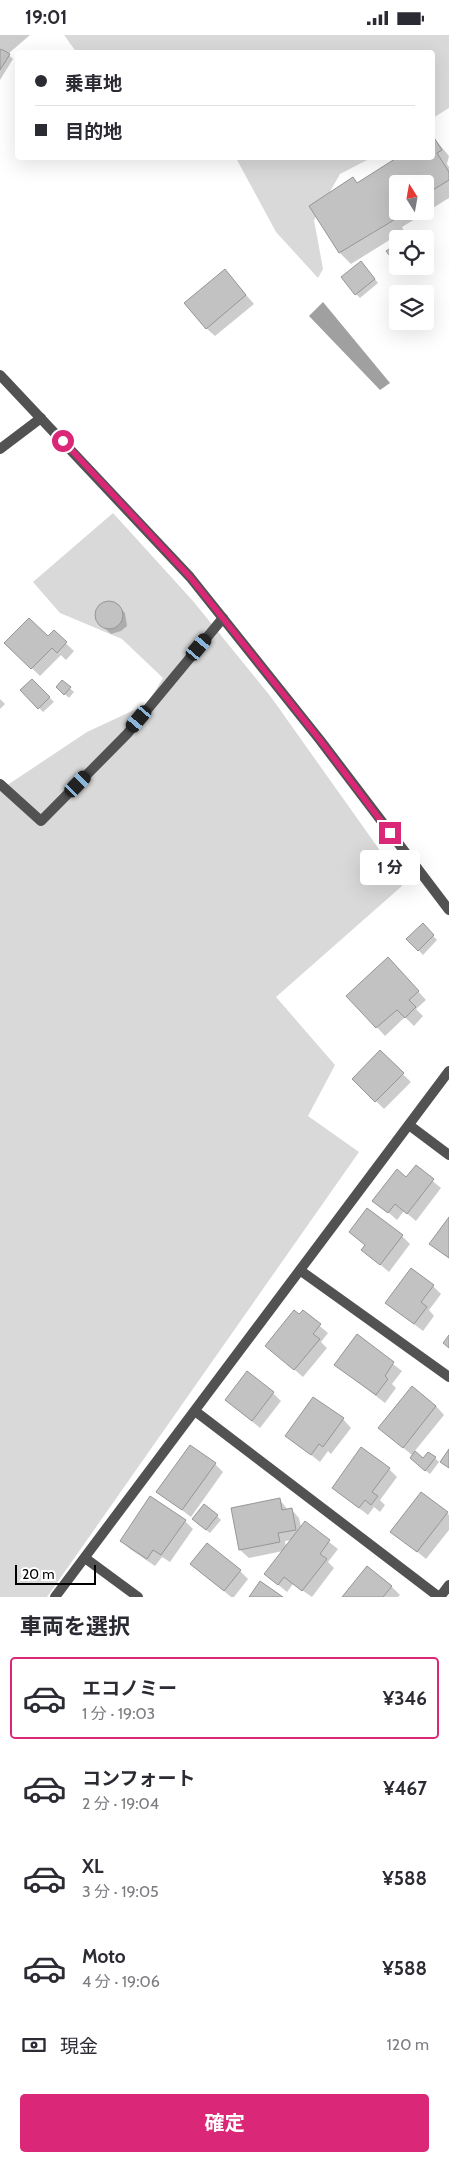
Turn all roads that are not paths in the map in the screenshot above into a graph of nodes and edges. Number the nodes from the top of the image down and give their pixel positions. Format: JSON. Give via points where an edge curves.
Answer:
{"nodes":[{"id":1,"x":0,"y":375,"type":"edge"},
{"id":2,"x":41,"y":418,"type":"junction"},
{"id":3,"x":0,"y":449,"type":"edge"},
{"id":4,"x":223,"y":618,"type":"junction"},
{"id":5,"x":0,"y":784,"type":"edge"},
{"id":6,"x":449,"y":910,"type":"edge"},
{"id":7,"x":449,"y":1071,"type":"edge"},
{"id":8,"x":409,"y":1125,"type":"junction"},
{"id":9,"x":449,"y":1155,"type":"edge"},
{"id":10,"x":301,"y":1271,"type":"junction"},
{"id":11,"x":449,"y":1377,"type":"edge"},
{"id":12,"x":195,"y":1411,"type":"junction"},
{"id":13,"x":85,"y":1557,"type":"junction"},
{"id":14,"x":449,"y":1585,"type":"edge"},
{"id":15,"x":55,"y":1597,"type":"edge"},
{"id":16,"x":138,"y":1597,"type":"edge"},
{"id":17,"x":440,"y":1597,"type":"edge"}],
"edges":[{"from":1,"to":2,"type":"street"},
{"from":2,"to":3,"type":"street"},
{"from":2,"to":4,"type":"street","via":[[190,577]]},
{"from":4,"to":5,"type":"street","via":[[127,734],[41,821]]},
{"from":4,"to":6,"type":"street"},
{"from":7,"to":8,"type":"street"},
{"from":8,"to":9,"type":"street"},
{"from":8,"to":10,"type":"street"},
{"from":10,"to":11,"type":"street"},
{"from":10,"to":12,"type":"street"},
{"from":12,"to":13,"type":"street"},
{"from":12,"to":17,"type":"street"},
{"from":13,"to":15,"type":"street"},
{"from":13,"to":16,"type":"street"},
{"from":14,"to":17,"type":"street"}]}
